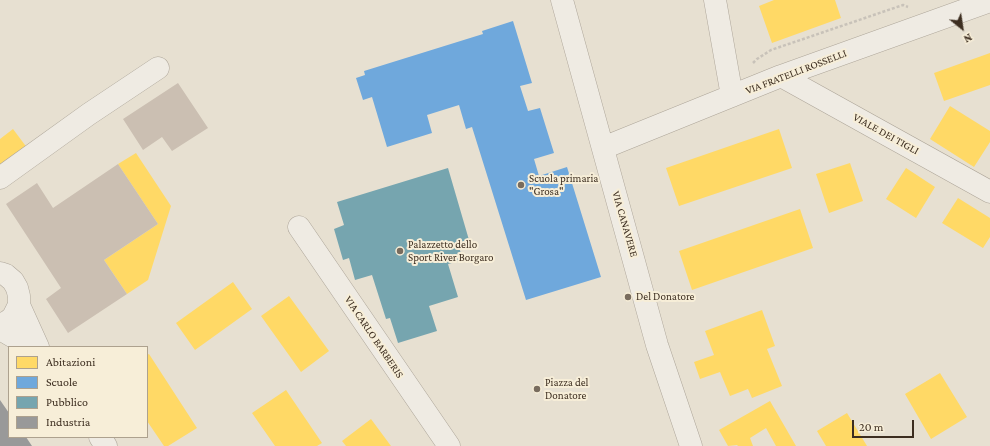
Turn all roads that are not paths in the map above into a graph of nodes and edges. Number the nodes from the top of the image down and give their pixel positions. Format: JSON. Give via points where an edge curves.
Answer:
{"nodes":[{"id":1,"x":562,"y":0,"type":"edge"},
{"id":2,"x":715,"y":0,"type":"edge"},
{"id":3,"x":990,"y":0,"type":"edge"},
{"id":4,"x":158,"y":68,"type":"dead end"},
{"id":5,"x":781,"y":76,"type":"junction"},
{"id":6,"x":732,"y":96,"type":"junction"},
{"id":7,"x":603,"y":148,"type":"junction"},
{"id":8,"x":0,"y":178,"type":"edge"},
{"id":9,"x":990,"y":192,"type":"edge"},
{"id":10,"x":299,"y":227,"type":"dead end"},
{"id":11,"x":4,"y":274,"type":"edge"},
{"id":12,"x":19,"y":305,"type":"junction"},
{"id":13,"x":0,"y":325,"type":"edge"},
{"id":14,"x":0,"y":329,"type":"edge"},
{"id":15,"x":29,"y":346,"type":"edge"},
{"id":16,"x":38,"y":346,"type":"edge"},
{"id":17,"x":449,"y":446,"type":"edge"},
{"id":18,"x":691,"y":446,"type":"edge"}],
"edges":[{"from":1,"to":7,"type":"street","name":"VIA CANAVERE"},
{"from":2,"to":6,"type":"street"},
{"from":3,"to":5,"type":"street","name":"VIA FRATELLI ROSSELLI"},
{"from":4,"to":8,"type":"street"},
{"from":5,"to":6,"type":"street","name":"VIA FRATELLI ROSSELLI"},
{"from":5,"to":9,"type":"street","name":"VIALE DEI TIGLI"},
{"from":6,"to":7,"type":"street","name":"VIA FRATELLI ROSSELLI"},
{"from":7,"to":18,"type":"street","name":"VIA CANAVERE","via":[[658,345]]},
{"from":10,"to":17,"type":"street","name":"VIA CARLO BARBERIS"},
{"from":11,"to":12,"type":"street","via":[[18,292]]},
{"from":12,"to":13,"type":"street","via":[[13,317]]},
{"from":12,"to":16,"type":"street"},
{"from":14,"to":15,"type":"street"}]}
